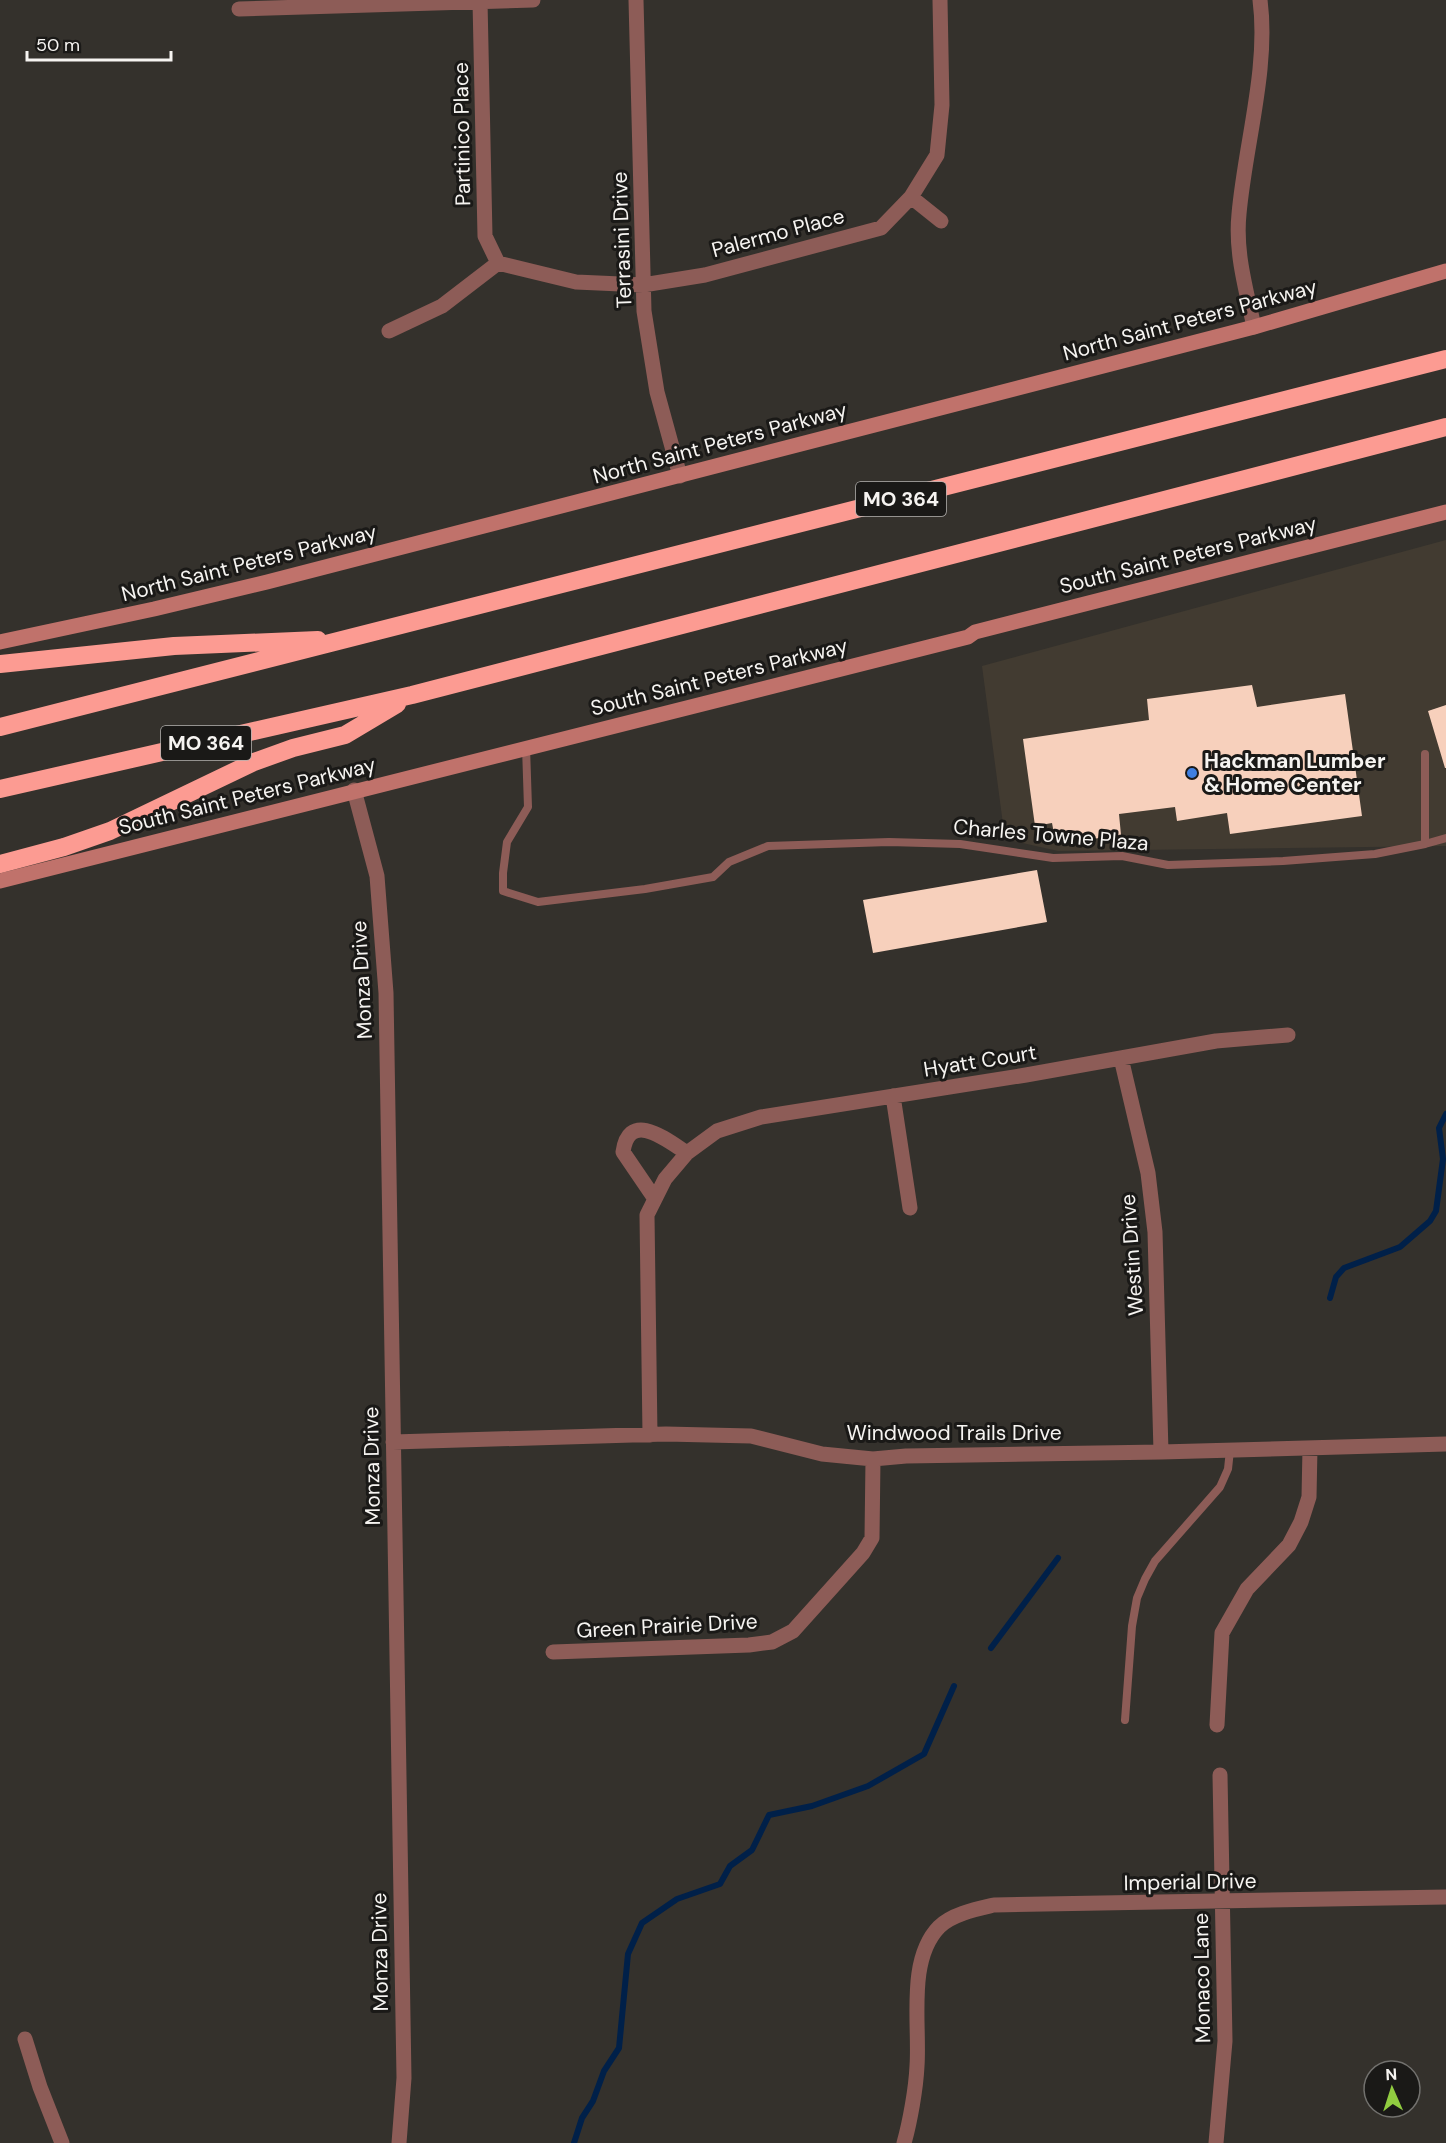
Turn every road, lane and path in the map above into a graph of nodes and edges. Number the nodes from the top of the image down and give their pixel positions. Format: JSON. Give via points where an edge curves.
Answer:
{"nodes":[{"id":1,"x":533,"y":0,"type":"edge"},
{"id":2,"x":636,"y":0,"type":"edge"},
{"id":3,"x":940,"y":0,"type":"edge"},
{"id":4,"x":1260,"y":0,"type":"edge"},
{"id":5,"x":480,"y":1,"type":"edge"},
{"id":6,"x":239,"y":9,"type":"dead end"},
{"id":7,"x":911,"y":197,"type":"junction"},
{"id":8,"x":941,"y":221,"type":"dead end"},
{"id":9,"x":498,"y":263,"type":"junction"},
{"id":10,"x":1446,"y":271,"type":"edge"},
{"id":11,"x":643,"y":285,"type":"junction"},
{"id":12,"x":1254,"y":327,"type":"junction"},
{"id":13,"x":389,"y":331,"type":"dead end"},
{"id":14,"x":1446,"y":359,"type":"edge"},
{"id":15,"x":1446,"y":427,"type":"edge"},
{"id":16,"x":680,"y":476,"type":"junction"},
{"id":17,"x":1446,"y":512,"type":"edge"},
{"id":18,"x":355,"y":638,"type":"junction"},
{"id":19,"x":0,"y":642,"type":"edge"},
{"id":20,"x":0,"y":664,"type":"edge"},
{"id":21,"x":412,"y":695,"type":"junction"},
{"id":22,"x":0,"y":727,"type":"edge"},
{"id":23,"x":526,"y":747,"type":"junction"},
{"id":24,"x":1425,"y":754,"type":"dead end"},
{"id":25,"x":0,"y":789,"type":"edge"},
{"id":26,"x":354,"y":790,"type":"junction"},
{"id":27,"x":1446,"y":838,"type":"edge"},
{"id":28,"x":1425,"y":844,"type":"junction"},
{"id":29,"x":0,"y":864,"type":"edge"},
{"id":30,"x":0,"y":881,"type":"edge"},
{"id":31,"x":1288,"y":1035,"type":"dead end"},
{"id":32,"x":1121,"y":1058,"type":"junction"},
{"id":33,"x":893,"y":1096,"type":"junction"},
{"id":34,"x":687,"y":1153,"type":"junction"},
{"id":35,"x":655,"y":1199,"type":"junction"},
{"id":36,"x":910,"y":1208,"type":"dead end"},
{"id":37,"x":650,"y":1435,"type":"junction"},
{"id":38,"x":393,"y":1442,"type":"junction"},
{"id":39,"x":1446,"y":1444,"type":"edge"},
{"id":40,"x":1310,"y":1448,"type":"junction"},
{"id":41,"x":1230,"y":1450,"type":"junction"},
{"id":42,"x":1161,"y":1452,"type":"junction"},
{"id":43,"x":873,"y":1459,"type":"junction"},
{"id":44,"x":553,"y":1652,"type":"dead end"},
{"id":45,"x":1125,"y":1720,"type":"dead end"},
{"id":46,"x":1217,"y":1725,"type":"dead end"},
{"id":47,"x":1220,"y":1775,"type":"dead end"},
{"id":48,"x":1446,"y":1897,"type":"edge"},
{"id":49,"x":1222,"y":1902,"type":"junction"},
{"id":50,"x":25,"y":2039,"type":"dead end"},
{"id":51,"x":62,"y":2143,"type":"edge"},
{"id":52,"x":399,"y":2143,"type":"edge"},
{"id":53,"x":904,"y":2143,"type":"edge"},
{"id":54,"x":1216,"y":2143,"type":"edge"}],
"edges":[{"from":1,"to":5,"type":"street"},
{"from":2,"to":11,"type":"street","name":"Terrasini Drive"},
{"from":3,"to":7,"type":"street","name":"Palermo Place","via":[[942,105],[937,155]]},
{"from":4,"to":12,"type":"street","via":[[1263,38],[1239,214],[1238,250]]},
{"from":5,"to":6,"type":"street"},
{"from":5,"to":9,"type":"street","name":"Partinico Place","via":[[486,236]]},
{"from":7,"to":8,"type":"street"},
{"from":7,"to":11,"type":"street","name":"Palermo Place","via":[[881,228],[705,275]]},
{"from":9,"to":11,"type":"street","via":[[576,282]]},
{"from":9,"to":13,"type":"street","via":[[442,306]]},
{"from":10,"to":12,"type":"main road","name":"North Saint Peters Parkway"},
{"from":11,"to":16,"type":"street","name":"Terrasini Drive","via":[[657,392]]},
{"from":12,"to":16,"type":"main road","name":"North Saint Peters Parkway"},
{"from":14,"to":18,"type":"highway","number":"MO 364"},
{"from":15,"to":21,"type":"highway","number":"MO 364"},
{"from":16,"to":19,"type":"main road","name":"North Saint Peters Parkway","via":[[267,582]]},
{"from":17,"to":23,"type":"main road","name":"South Saint Peters Parkway"},
{"from":18,"to":20,"type":"highway","via":[[174,646]]},
{"from":18,"to":22,"type":"highway","number":"MO 364"},
{"from":21,"to":25,"type":"highway","number":"MO 364"},
{"from":21,"to":29,"type":"highway","via":[[345,735],[254,762],[110,831]]},
{"from":23,"to":26,"type":"main road","name":"South Saint Peters Parkway"},
{"from":23,"to":28,"type":"lane","name":"Charles Towne Plaza","via":[[528,807],[507,842],[503,891],[538,902],[713,877],[729,862],[768,846],[960,844],[1053,858],[1122,856],[1168,865],[1375,854]]},
{"from":24,"to":28,"type":"lane"},
{"from":26,"to":30,"type":"main road","name":"South Saint Peters Parkway"},
{"from":26,"to":38,"type":"street","name":"Monza Drive","via":[[377,876],[386,993]]},
{"from":27,"to":28,"type":"lane","name":"Charles Towne Plaza"},
{"from":31,"to":32,"type":"street","name":"Hyatt Court","via":[[1216,1041]]},
{"from":32,"to":33,"type":"street","name":"Hyatt Court"},
{"from":32,"to":42,"type":"street","name":"Westin Drive","via":[[1148,1173],[1155,1232]]},
{"from":33,"to":34,"type":"street","name":"Hyatt Court","via":[[761,1117],[717,1131]]},
{"from":33,"to":36,"type":"street"},
{"from":34,"to":35,"type":"street","name":"Hyatt Court","via":[[665,1179]]},
{"from":34,"to":35,"type":"street","via":[[648,1130],[635,1131],[627,1138],[622,1152]]},
{"from":35,"to":37,"type":"street","name":"Hyatt Court","via":[[647,1215],[646,1249]]},
{"from":37,"to":38,"type":"street","name":"Windwood Trails Drive"},
{"from":37,"to":43,"type":"street","name":"Windwood Trails Drive","via":[[751,1436],[822,1454]]},
{"from":38,"to":52,"type":"street","name":"Monza Drive","via":[[404,2078]]},
{"from":39,"to":40,"type":"street","name":"Windwood Trails Drive"},
{"from":40,"to":41,"type":"street","name":"Windwood Trails Drive"},
{"from":40,"to":46,"type":"street","via":[[1309,1497],[1301,1522],[1289,1545],[1247,1589],[1222,1633]]},
{"from":41,"to":42,"type":"street","name":"Windwood Trails Drive"},
{"from":41,"to":45,"type":"lane","via":[[1228,1469],[1220,1487],[1155,1561],[1137,1598]]},
{"from":42,"to":43,"type":"street","name":"Windwood Trails Drive"},
{"from":43,"to":44,"type":"street","name":"Green Prairie Drive","via":[[872,1538],[793,1631],[772,1642],[750,1646]]},
{"from":47,"to":49,"type":"street","name":"Monaco Lane"},
{"from":48,"to":49,"type":"street","name":"Imperial Drive"},
{"from":49,"to":53,"type":"street","name":"Imperial Drive","via":[[994,1905],[966,1912],[939,1927],[925,1949],[918,1974],[917,2067]]},
{"from":49,"to":54,"type":"street","name":"Monaco Lane","via":[[1225,2041]]},
{"from":50,"to":51,"type":"street"}]}
